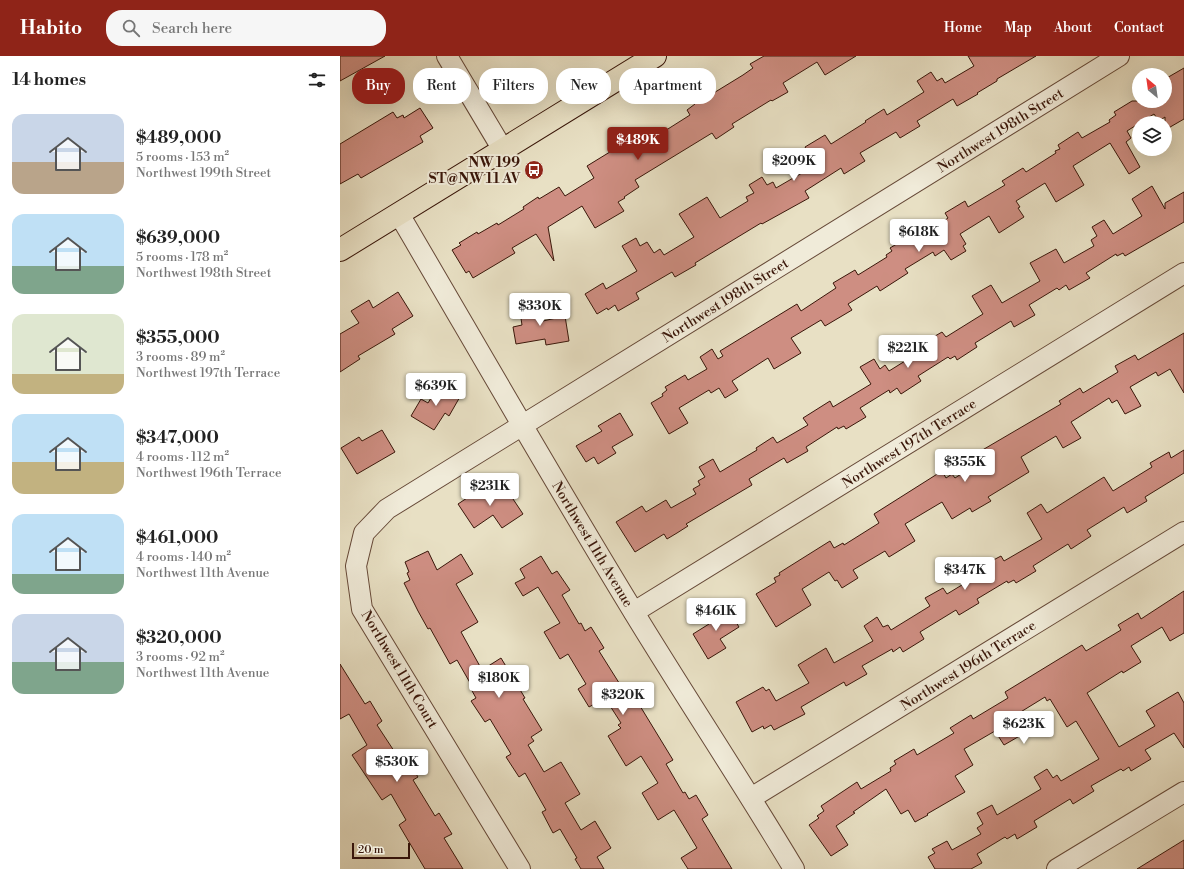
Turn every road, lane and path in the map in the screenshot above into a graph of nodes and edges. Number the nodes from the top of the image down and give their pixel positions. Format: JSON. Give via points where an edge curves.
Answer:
{"nodes":[{"id":1,"x":447,"y":56,"type":"edge"},
{"id":2,"x":655,"y":56,"type":"edge"},
{"id":3,"x":1119,"y":56,"type":"edge"},
{"id":4,"x":503,"y":150,"type":"junction"},
{"id":5,"x":399,"y":214,"type":"junction"},
{"id":6,"x":340,"y":250,"type":"edge"},
{"id":7,"x":1184,"y":273,"type":"edge"},
{"id":8,"x":522,"y":426,"type":"junction"},
{"id":9,"x":1184,"y":532,"type":"edge"},
{"id":10,"x":356,"y":566,"type":"joint"},
{"id":11,"x":634,"y":612,"type":"junction"},
{"id":12,"x":1184,"y":792,"type":"edge"},
{"id":13,"x":751,"y":798,"type":"junction"},
{"id":14,"x":520,"y":869,"type":"edge"},
{"id":15,"x":794,"y":869,"type":"edge"},
{"id":16,"x":1058,"y":869,"type":"edge"}],
"edges":[{"from":1,"to":4,"type":"street"},
{"from":2,"to":4,"type":"main road"},
{"from":3,"to":8,"type":"street","name":"Northwest 198th Street"},
{"from":4,"to":5,"type":"main road"},
{"from":5,"to":6,"type":"main road"},
{"from":5,"to":8,"type":"street","name":"Northwest 11th Avenue"},
{"from":7,"to":11,"type":"street","name":"Northwest 197th Terrace"},
{"from":8,"to":10,"type":"street","name":"Northwest 198th Street","via":[[387,509],[364,533]]},
{"from":8,"to":11,"type":"street","name":"Northwest 11th Avenue"},
{"from":9,"to":13,"type":"street","name":"Northwest 196th Terrace"},
{"from":10,"to":14,"type":"street","name":"Northwest 11th Court","via":[[362,609]]},
{"from":11,"to":13,"type":"street","name":"Northwest 11th Avenue"},
{"from":12,"to":16,"type":"street"},
{"from":13,"to":15,"type":"street","name":"Northwest 11th Avenue"}]}
